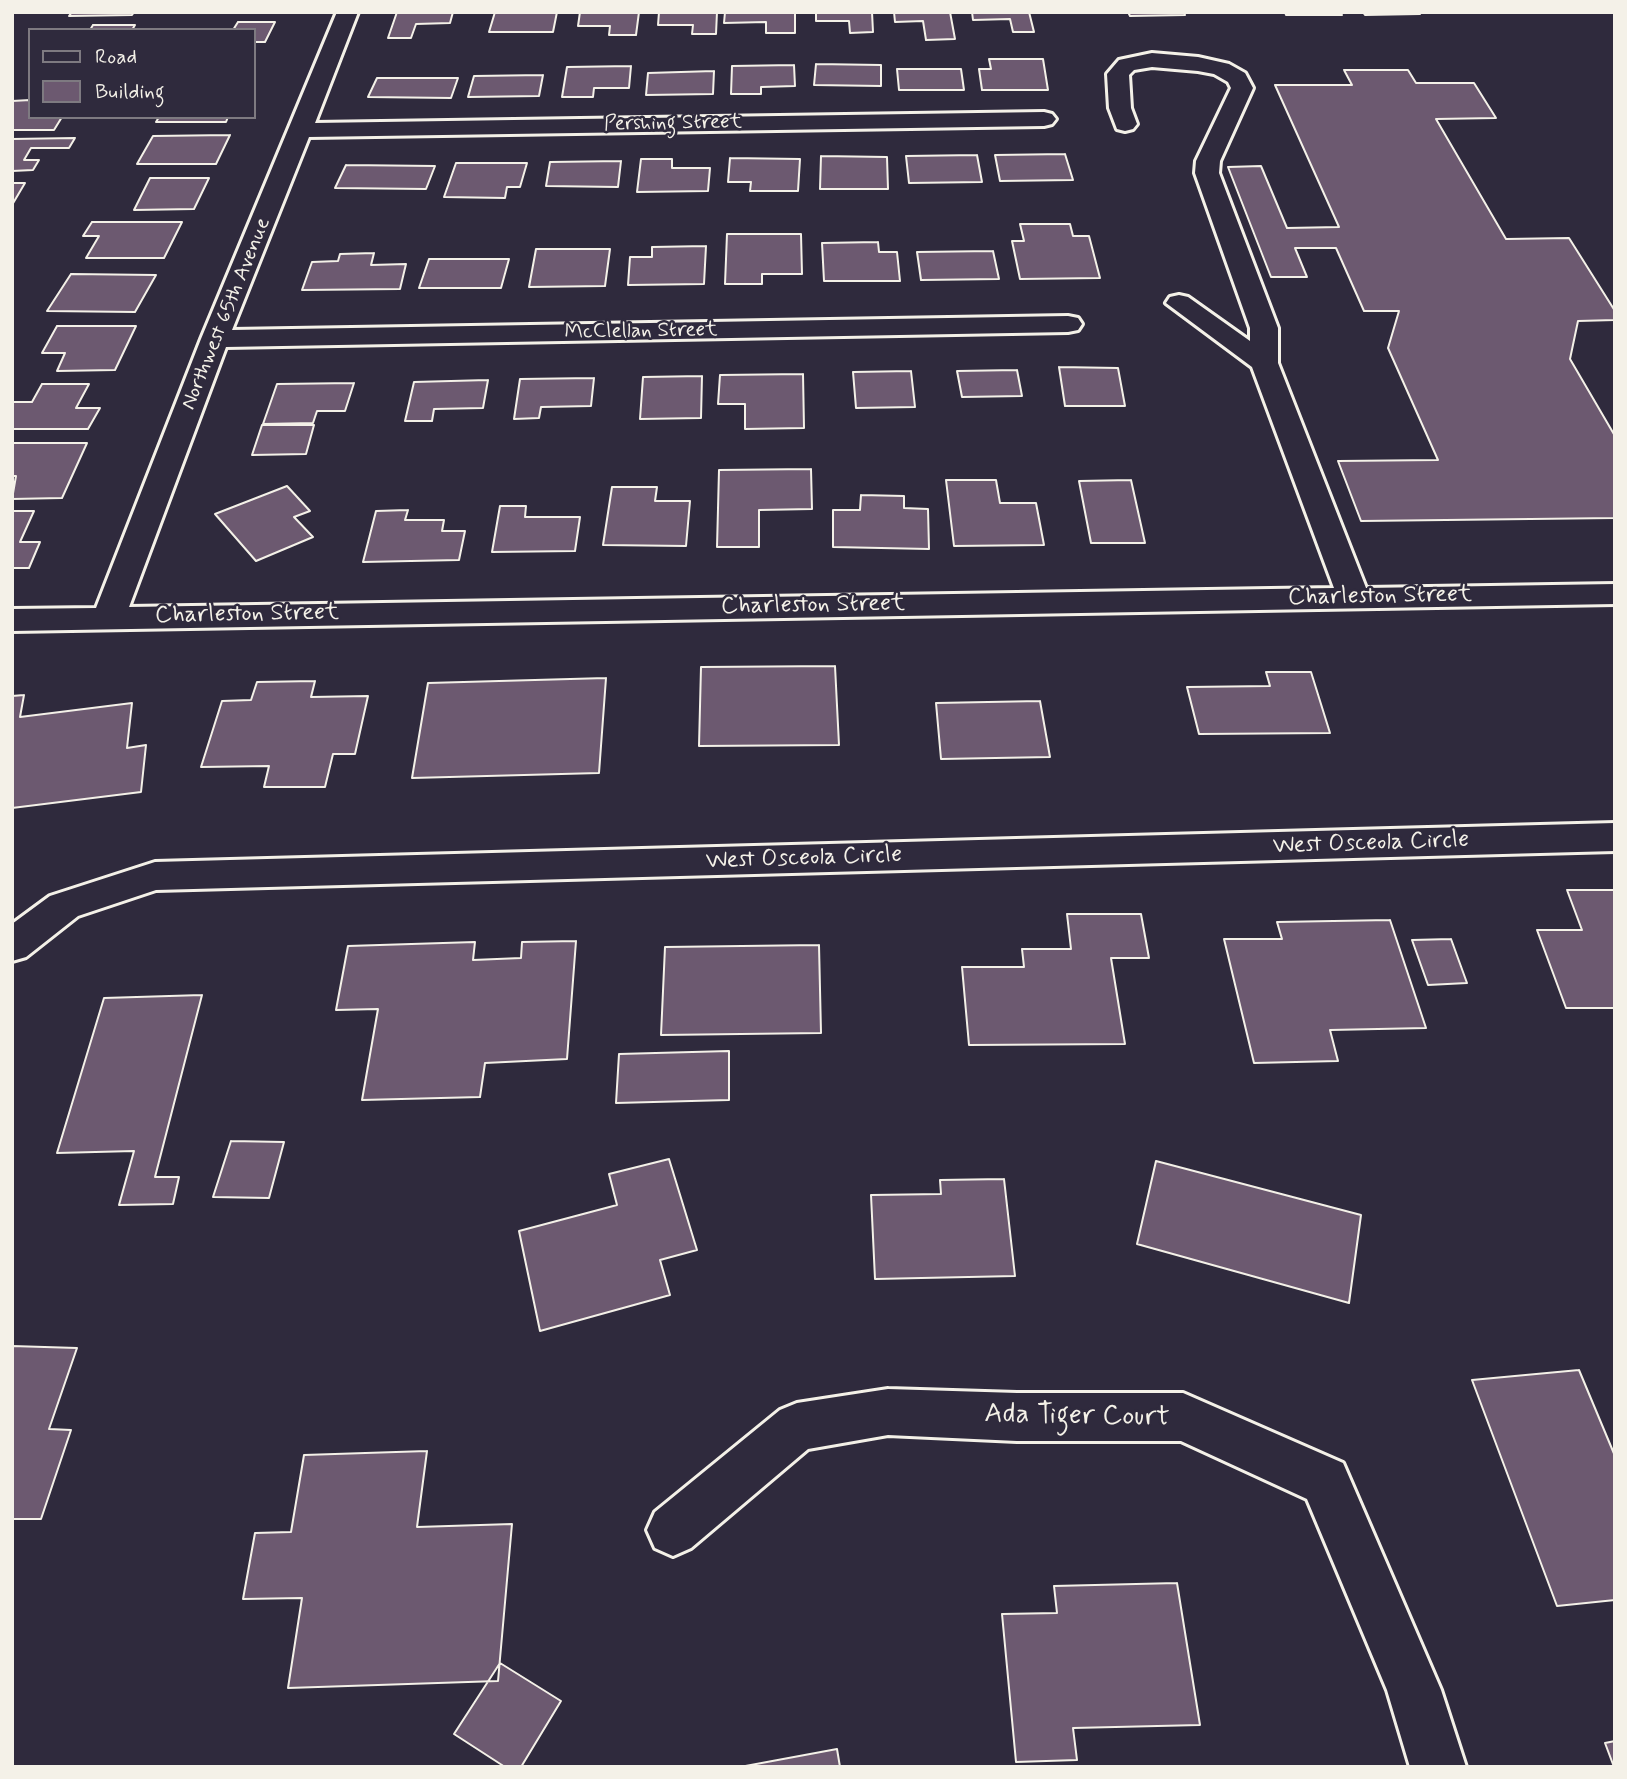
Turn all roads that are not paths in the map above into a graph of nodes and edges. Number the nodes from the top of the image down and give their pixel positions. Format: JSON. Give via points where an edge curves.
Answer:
{"nodes":[{"id":1,"x":348,"y":12,"type":"edge"},
{"id":2,"x":1044,"y":119,"type":"dead end"},
{"id":3,"x":1125,"y":124,"type":"dead end"},
{"id":4,"x":302,"y":130,"type":"junction"},
{"id":5,"x":1179,"y":303,"type":"dead end"},
{"id":6,"x":1068,"y":324,"type":"dead end"},
{"id":7,"x":215,"y":339,"type":"junction"},
{"id":8,"x":1264,"y":363,"type":"junction"},
{"id":9,"x":1615,"y":594,"type":"edge"},
{"id":10,"x":1354,"y":598,"type":"junction"},
{"id":11,"x":109,"y":617,"type":"junction"},
{"id":12,"x":12,"y":620,"type":"edge"},
{"id":13,"x":1615,"y":837,"type":"edge"},
{"id":14,"x":12,"y":946,"type":"edge"},
{"id":15,"x":673,"y":1530,"type":"dead end"},
{"id":16,"x":1438,"y":1767,"type":"edge"}],
"edges":[{"from":1,"to":4,"type":"street","name":"Northwest 65th Avenue"},
{"from":2,"to":4,"type":"street","name":"Pershing Street"},
{"from":3,"to":8,"type":"street","via":[[1118,74],[1128,65],[1179,61],[1221,69],[1237,78],[1242,88],[1208,161],[1207,173],[1264,328]]},
{"from":4,"to":7,"type":"street","name":"Northwest 65th Avenue"},
{"from":5,"to":8,"type":"street"},
{"from":6,"to":7,"type":"street","name":"McClellan Street"},
{"from":7,"to":11,"type":"street","name":"Northwest 65th Avenue"},
{"from":8,"to":10,"type":"street"},
{"from":9,"to":10,"type":"street","name":"Charleston Street"},
{"from":10,"to":11,"type":"street","name":"Charleston Street"},
{"from":11,"to":12,"type":"street","name":"Charleston Street"},
{"from":13,"to":14,"type":"street","name":"West Osceola Circle","via":[[155,876],[64,906]]},
{"from":15,"to":16,"type":"street","name":"Ada Tiger Court","via":[[797,1427],[888,1412],[1183,1417],[1325,1481],[1414,1690]]}]}
